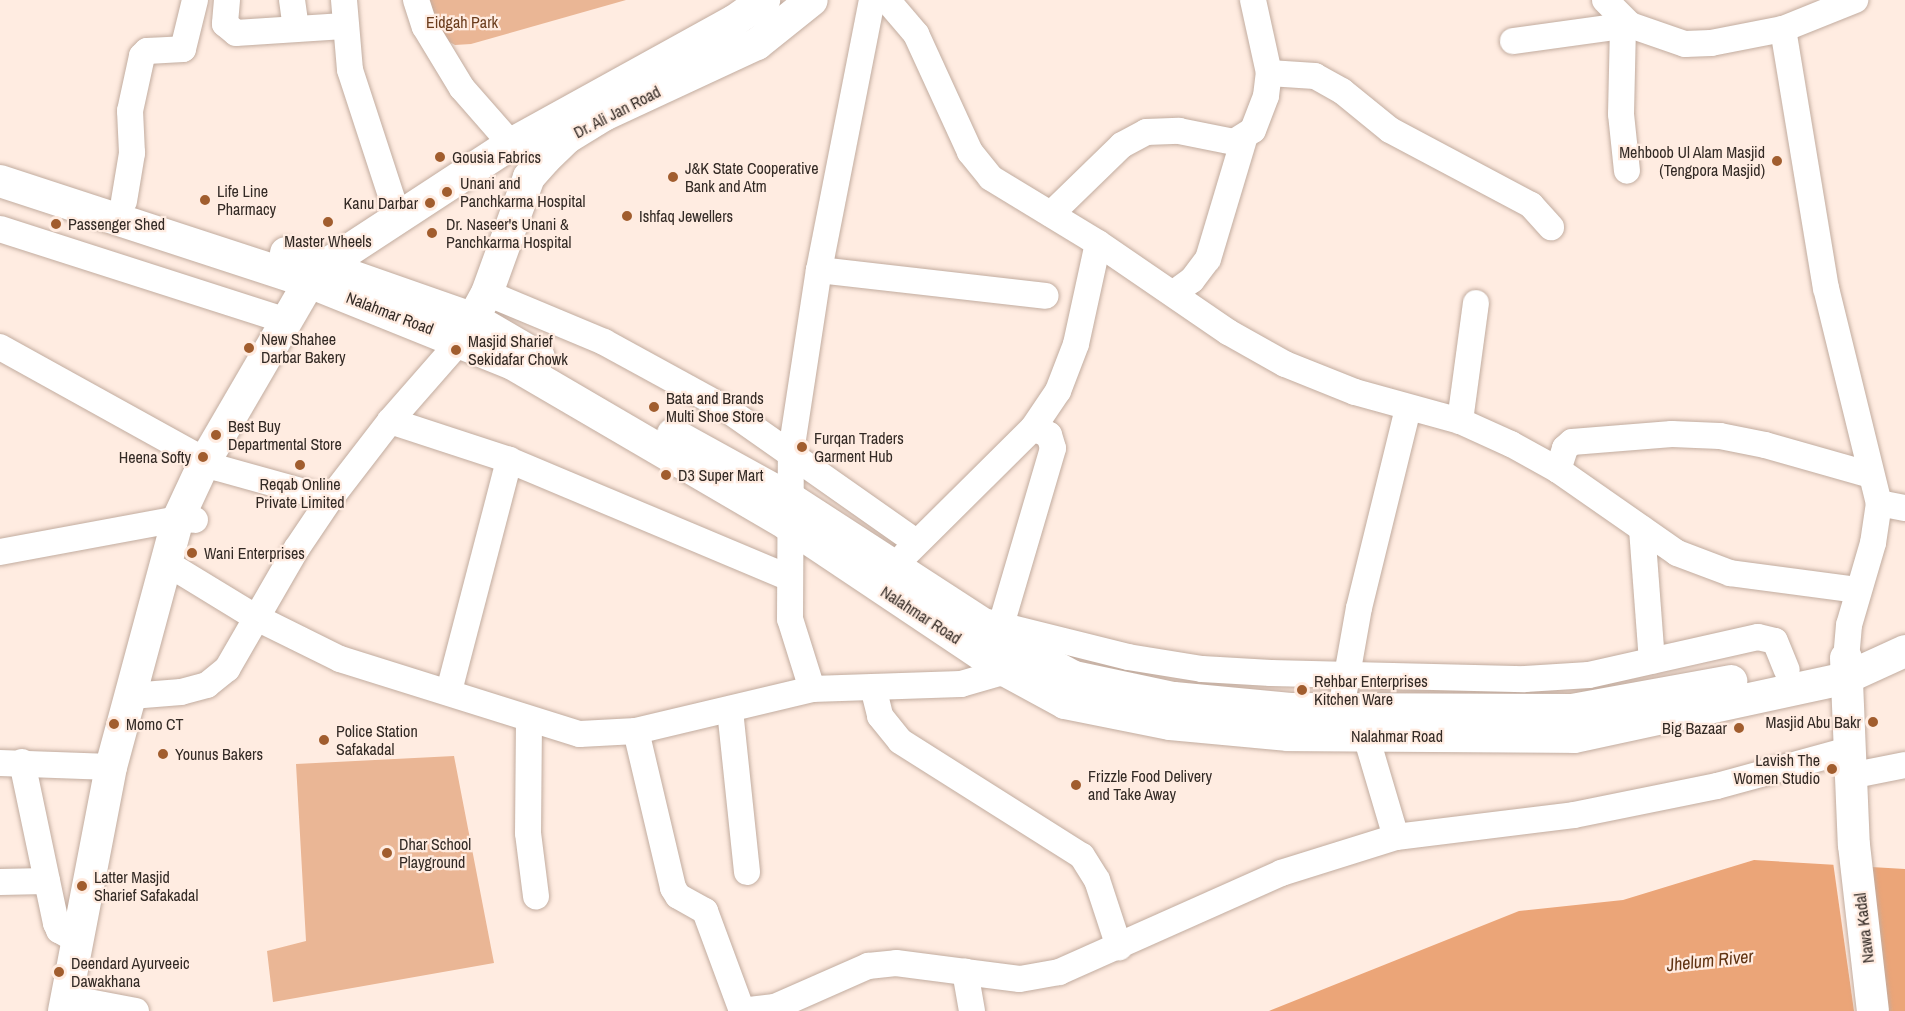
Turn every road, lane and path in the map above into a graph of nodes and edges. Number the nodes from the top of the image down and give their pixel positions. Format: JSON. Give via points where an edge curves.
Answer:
{"nodes":[{"id":1,"x":195,"y":0,"type":"edge"},
{"id":2,"x":226,"y":0,"type":"edge"},
{"id":3,"x":292,"y":0,"type":"edge"},
{"id":4,"x":344,"y":0,"type":"edge"},
{"id":5,"x":416,"y":0,"type":"edge"},
{"id":6,"x":764,"y":0,"type":"edge"},
{"id":7,"x":812,"y":0,"type":"edge"},
{"id":8,"x":872,"y":0,"type":"edge"},
{"id":9,"x":886,"y":0,"type":"edge"},
{"id":10,"x":1253,"y":0,"type":"edge"},
{"id":11,"x":1605,"y":0,"type":"edge"},
{"id":12,"x":1855,"y":0,"type":"edge"},
{"id":13,"x":1626,"y":25,"type":"junction"},
{"id":14,"x":344,"y":26,"type":"junction"},
{"id":15,"x":296,"y":29,"type":"junction"},
{"id":16,"x":1783,"y":29,"type":"junction"},
{"id":17,"x":1513,"y":40,"type":"dead end"},
{"id":18,"x":1269,"y":73,"type":"junction"},
{"id":19,"x":1244,"y":139,"type":"junction"},
{"id":20,"x":512,"y":144,"type":"junction"},
{"id":21,"x":0,"y":160,"type":"edge"},
{"id":22,"x":1627,"y":171,"type":"dead end"},
{"id":23,"x":0,"y":181,"type":"edge"},
{"id":24,"x":56,"y":190,"type":"junction"},
{"id":25,"x":124,"y":201,"type":"junction"},
{"id":26,"x":1051,"y":214,"type":"junction"},
{"id":27,"x":399,"y":220,"type":"junction"},
{"id":28,"x":1551,"y":227,"type":"dead end"},
{"id":29,"x":0,"y":229,"type":"edge"},
{"id":30,"x":1098,"y":243,"type":"junction"},
{"id":31,"x":819,"y":270,"type":"junction"},
{"id":32,"x":320,"y":279,"type":"junction"},
{"id":33,"x":1174,"y":293,"type":"junction"},
{"id":34,"x":1046,"y":296,"type":"dead end"},
{"id":35,"x":1476,"y":303,"type":"dead end"},
{"id":36,"x":474,"y":318,"type":"junction"},
{"id":37,"x":286,"y":321,"type":"junction"},
{"id":38,"x":0,"y":347,"type":"edge"},
{"id":39,"x":1408,"y":408,"type":"junction"},
{"id":40,"x":390,"y":421,"type":"junction"},
{"id":41,"x":1460,"y":421,"type":"junction"},
{"id":42,"x":1033,"y":428,"type":"junction"},
{"id":43,"x":791,"y":452,"type":"junction"},
{"id":44,"x":509,"y":460,"type":"junction"},
{"id":45,"x":212,"y":465,"type":"junction"},
{"id":46,"x":1558,"y":470,"type":"junction"},
{"id":47,"x":1870,"y":475,"type":"junction"},
{"id":48,"x":330,"y":499,"type":"junction"},
{"id":49,"x":1879,"y":503,"type":"junction"},
{"id":50,"x":1905,"y":508,"type":"edge"},
{"id":51,"x":788,"y":511,"type":"junction"},
{"id":52,"x":187,"y":519,"type":"junction"},
{"id":53,"x":1642,"y":529,"type":"junction"},
{"id":54,"x":916,"y":542,"type":"junction"},
{"id":55,"x":0,"y":552,"type":"edge"},
{"id":56,"x":895,"y":567,"type":"junction"},
{"id":57,"x":178,"y":570,"type":"junction"},
{"id":58,"x":788,"y":577,"type":"junction"},
{"id":59,"x":1857,"y":590,"type":"junction"},
{"id":60,"x":255,"y":616,"type":"junction"},
{"id":61,"x":1905,"y":631,"type":"edge"},
{"id":62,"x":1000,"y":640,"type":"junction"},
{"id":63,"x":1905,"y":651,"type":"edge"},
{"id":64,"x":1652,"y":661,"type":"junction"},
{"id":65,"x":1846,"y":668,"type":"junction"},
{"id":66,"x":1786,"y":670,"type":"junction"},
{"id":67,"x":1347,"y":675,"type":"junction"},
{"id":68,"x":873,"y":687,"type":"junction"},
{"id":69,"x":812,"y":689,"type":"junction"},
{"id":70,"x":449,"y":691,"type":"junction"},
{"id":71,"x":137,"y":696,"type":"junction"},
{"id":72,"x":730,"y":710,"type":"junction"},
{"id":73,"x":529,"y":720,"type":"junction"},
{"id":74,"x":1339,"y":722,"type":"junction"},
{"id":75,"x":636,"y":731,"type":"junction"},
{"id":76,"x":1366,"y":736,"type":"junction"},
{"id":77,"x":11,"y":763,"type":"edge"},
{"id":78,"x":1850,"y":763,"type":"junction"},
{"id":79,"x":1905,"y":765,"type":"edge"},
{"id":80,"x":111,"y":767,"type":"junction"},
{"id":81,"x":1396,"y":837,"type":"junction"},
{"id":82,"x":747,"y":872,"type":"dead end"},
{"id":83,"x":47,"y":881,"type":"junction"},
{"id":84,"x":0,"y":882,"type":"edge"},
{"id":85,"x":536,"y":896,"type":"dead end"},
{"id":86,"x":76,"y":940,"type":"junction"},
{"id":87,"x":1119,"y":947,"type":"junction"},
{"id":88,"x":965,"y":972,"type":"junction"},
{"id":89,"x":72,"y":1007,"type":"edge"},
{"id":90,"x":136,"y":1011,"type":"edge"},
{"id":91,"x":742,"y":1011,"type":"edge"},
{"id":92,"x":972,"y":1011,"type":"edge"},
{"id":93,"x":1873,"y":1011,"type":"edge"}],
"edges":[{"from":1,"to":25,"type":"street","via":[[183,49],[147,51],[142,57],[130,111],[132,153]]},
{"from":2,"to":15,"type":"street","via":[[228,30],[236,33]]},
{"from":3,"to":15,"type":"street"},
{"from":4,"to":14,"type":"street"},
{"from":5,"to":20,"type":"street","via":[[425,27],[462,88]]},
{"from":6,"to":20,"type":"main road","name":"Dr. Ali Jan Road","via":[[734,21]]},
{"from":7,"to":36,"type":"main road","name":"Dr. Ali Jan Road","via":[[757,44],[604,115],[568,137],[529,177]]},
{"from":8,"to":31,"type":"street"},
{"from":9,"to":26,"type":"street","via":[[916,34],[970,152],[991,178]]},
{"from":10,"to":18,"type":"street"},
{"from":11,"to":13,"type":"street"},
{"from":12,"to":16,"type":"street"},
{"from":13,"to":16,"type":"street","via":[[1685,44]]},
{"from":13,"to":17,"type":"street"},
{"from":13,"to":22,"type":"street","via":[[1621,114]]},
{"from":14,"to":15,"type":"street"},
{"from":14,"to":27,"type":"street","via":[[350,70]]},
{"from":16,"to":47,"type":"street","via":[[1806,187]]},
{"from":18,"to":19,"type":"street","via":[[1266,96],[1253,130]]},
{"from":18,"to":28,"type":"street","via":[[1315,76],[1390,130],[1531,205]]},
{"from":19,"to":26,"type":"street","via":[[1223,141],[1179,131],[1146,132],[1122,145]]},
{"from":19,"to":33,"type":"street","via":[[1208,259],[1192,280]]},
{"from":20,"to":27,"type":"main road","name":"Dr. Ali Jan Road"},
{"from":21,"to":24,"type":"main road","name":"Nalahmar Road"},
{"from":23,"to":24,"type":"main road","name":"Nalahmar Road"},
{"from":24,"to":25,"type":"main road","name":"Nalahmar Road"},
{"from":24,"to":32,"type":"main road","name":"Nalahmar Road"},
{"from":25,"to":32,"type":"main road","name":"Nalahmar Road"},
{"from":26,"to":30,"type":"street"},
{"from":27,"to":32,"type":"main road","name":"Dr. Ali Jan Road"},
{"from":29,"to":37,"type":"street"},
{"from":30,"to":33,"type":"street"},
{"from":30,"to":42,"type":"street","via":[[1076,344],[1058,391]]},
{"from":31,"to":34,"type":"street"},
{"from":31,"to":43,"type":"street"},
{"from":32,"to":36,"type":"main road","name":"Nalahmar Road"},
{"from":32,"to":37,"type":"main road"},
{"from":32,"to":45,"type":"main road"},
{"from":33,"to":39,"type":"street","via":[[1228,332],[1285,364]]},
{"from":35,"to":41,"type":"street"},
{"from":36,"to":40,"type":"street"},
{"from":36,"to":43,"type":"street","via":[[604,342],[728,410]]},
{"from":36,"to":51,"type":"main road","name":"Nalahmar Road"},
{"from":37,"to":45,"type":"main road"},
{"from":38,"to":45,"type":"street"},
{"from":39,"to":41,"type":"street"},
{"from":39,"to":67,"type":"street"},
{"from":40,"to":44,"type":"street"},
{"from":40,"to":48,"type":"street"},
{"from":41,"to":46,"type":"street"},
{"from":42,"to":54,"type":"street"},
{"from":42,"to":62,"type":"street","via":[[1049,435],[1053,448]]},
{"from":43,"to":51,"type":"street"},
{"from":43,"to":54,"type":"street"},
{"from":44,"to":58,"type":"street"},
{"from":44,"to":70,"type":"street"},
{"from":45,"to":48,"type":"street"},
{"from":45,"to":52,"type":"main road"},
{"from":46,"to":47,"type":"street","via":[[1565,448],[1572,442],[1672,434],[1719,436],[1765,445]]},
{"from":46,"to":53,"type":"street"},
{"from":47,"to":49,"type":"street"},
{"from":48,"to":60,"type":"street"},
{"from":49,"to":50,"type":"street"},
{"from":49,"to":59,"type":"street","via":[[1873,543]]},
{"from":51,"to":56,"type":"main road","name":"Nalahmar Road"},
{"from":51,"to":58,"type":"street"},
{"from":51,"to":62,"type":"main road","name":"Nalahmar Road"},
{"from":52,"to":55,"type":"street"},
{"from":52,"to":57,"type":"main road"},
{"from":52,"to":71,"type":"main road"},
{"from":53,"to":59,"type":"street","via":[[1677,553],[1730,573]]},
{"from":53,"to":64,"type":"street"},
{"from":54,"to":56,"type":"street"},
{"from":56,"to":62,"type":"main road","name":"Nalahmar Road"},
{"from":57,"to":60,"type":"street"},
{"from":57,"to":71,"type":"main road"},
{"from":58,"to":69,"type":"street","via":[[790,619]]},
{"from":59,"to":65,"type":"street"},
{"from":60,"to":70,"type":"street","via":[[340,660]]},
{"from":60,"to":71,"type":"street","via":[[227,669],[207,685],[182,692]]},
{"from":61,"to":65,"type":"main road","name":"Nalahmar Road"},
{"from":62,"to":67,"type":"street","via":[[1202,669]]},
{"from":62,"to":68,"type":"street","via":[[961,684]]},
{"from":62,"to":74,"type":"main road","name":"Nalahmar Road","via":[[1074,677],[1174,698],[1290,709]]},
{"from":63,"to":65,"type":"main road","name":"Nalahmar Road"},
{"from":64,"to":66,"type":"street","via":[[1767,638],[1781,648]]},
{"from":64,"to":67,"type":"street","via":[[1589,675],[1524,679]]},
{"from":65,"to":66,"type":"main road","name":"Nalahmar Road"},
{"from":65,"to":76,"type":"main road","name":"Nalahmar Road","via":[[1574,737]]},
{"from":65,"to":78,"type":"main road","name":"Nawa Kadal"},
{"from":66,"to":74,"type":"main road","name":"Nalahmar Road","via":[[1572,710]]},
{"from":67,"to":74,"type":"street"},
{"from":68,"to":69,"type":"street"},
{"from":68,"to":87,"type":"street","via":[[880,716],[900,741],[1082,856],[1097,880]]},
{"from":69,"to":72,"type":"street"},
{"from":70,"to":73,"type":"street"},
{"from":71,"to":80,"type":"main road"},
{"from":71,"to":89,"type":"main road"},
{"from":72,"to":75,"type":"street"},
{"from":72,"to":82,"type":"street"},
{"from":73,"to":75,"type":"street","via":[[580,734]]},
{"from":73,"to":85,"type":"street","via":[[528,833]]},
{"from":74,"to":76,"type":"main road","name":"Nalahmar Road"},
{"from":75,"to":91,"type":"street","via":[[673,888],[678,896],[705,911]]},
{"from":76,"to":81,"type":"street"},
{"from":77,"to":80,"type":"street"},
{"from":77,"to":83,"type":"street"},
{"from":78,"to":79,"type":"street"},
{"from":78,"to":81,"type":"street","via":[[1574,815]]},
{"from":78,"to":93,"type":"main road","name":"Nawa Kadal","via":[[1854,845]]},
{"from":80,"to":86,"type":"main road"},
{"from":81,"to":87,"type":"street","via":[[1281,873]]},
{"from":83,"to":84,"type":"street"},
{"from":83,"to":86,"type":"street","via":[[59,930]]},
{"from":86,"to":89,"type":"main road"},
{"from":87,"to":88,"type":"street","via":[[1059,972],[1020,979]]},
{"from":88,"to":91,"type":"street","via":[[896,963],[868,966],[775,1007]]},
{"from":88,"to":92,"type":"street"},
{"from":89,"to":90,"type":"street"}]}
